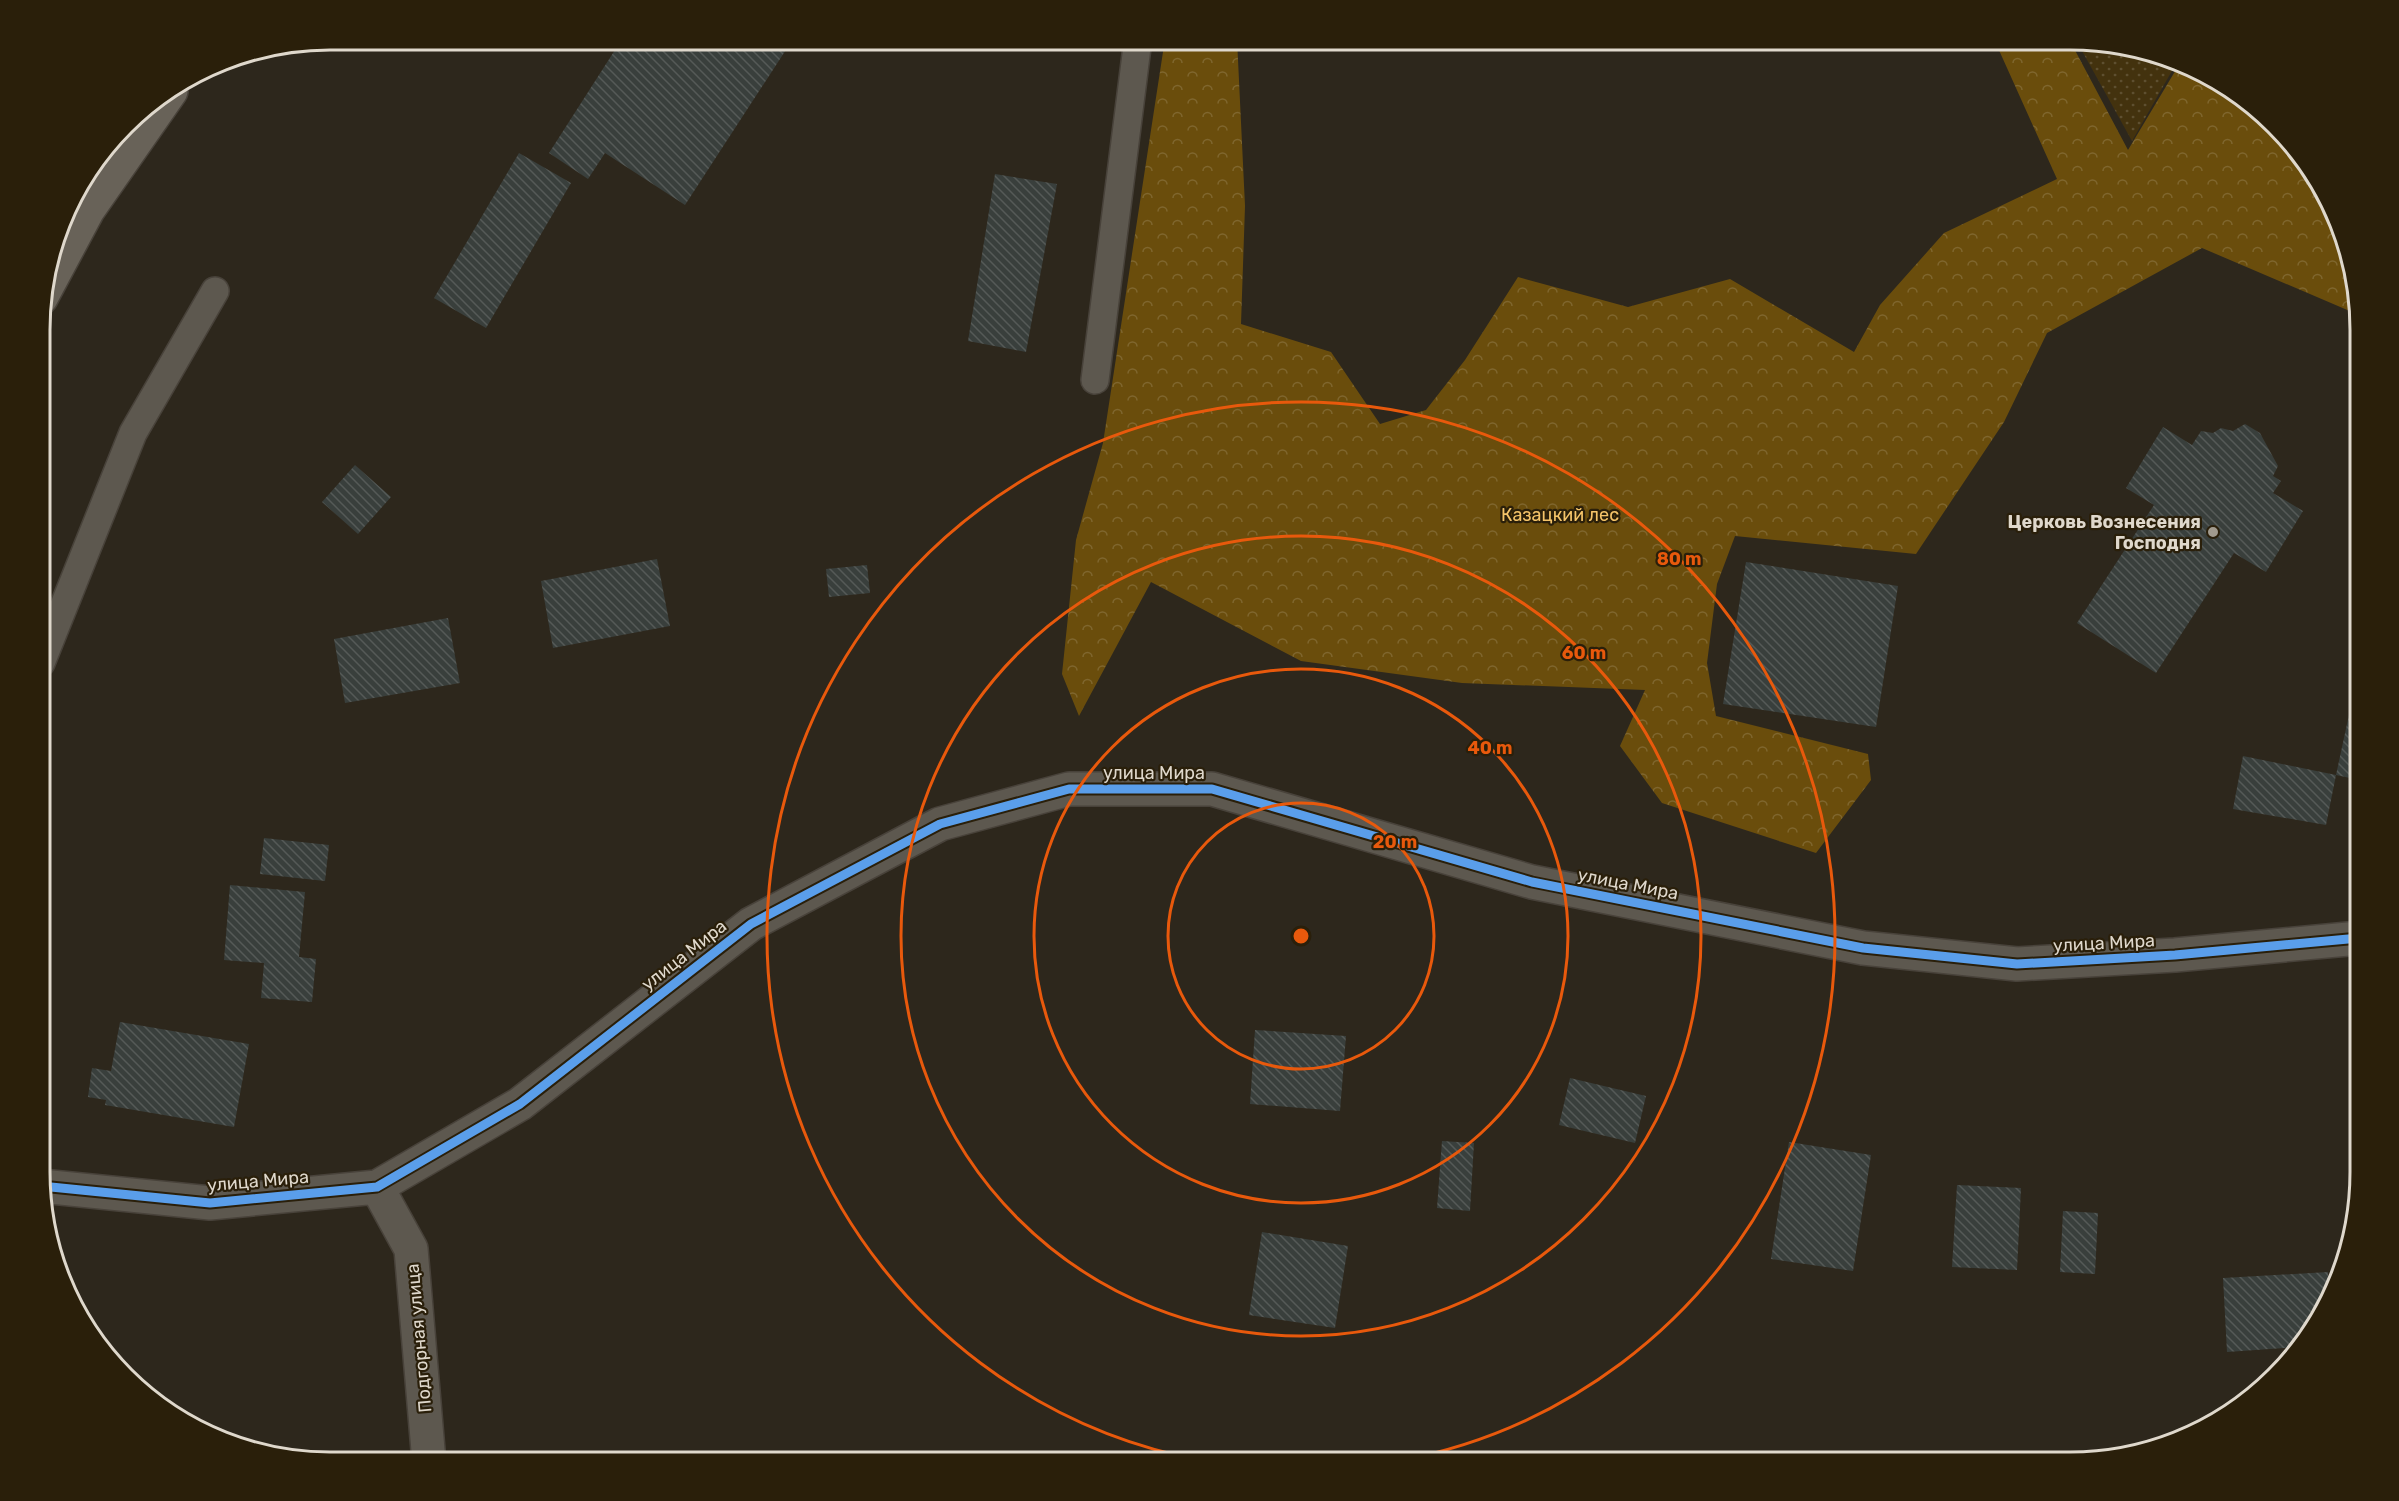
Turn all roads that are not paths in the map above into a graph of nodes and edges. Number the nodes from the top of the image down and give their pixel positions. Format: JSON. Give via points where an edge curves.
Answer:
{"nodes":[{"id":1,"x":1137,"y":50,"type":"edge"},
{"id":2,"x":156,"y":109,"type":"edge"},
{"id":3,"x":80,"y":204,"type":"edge"},
{"id":4,"x":61,"y":249,"type":"edge"},
{"id":5,"x":215,"y":291,"type":"dead end"},
{"id":6,"x":1095,"y":380,"type":"dead end"},
{"id":7,"x":50,"y":640,"type":"edge"},
{"id":8,"x":2350,"y":939,"type":"edge"},
{"id":9,"x":50,"y":1187,"type":"edge"},
{"id":10,"x":377,"y":1187,"type":"junction"},
{"id":11,"x":428,"y":1452,"type":"edge"}],
"edges":[{"from":1,"to":6,"type":"lane"},
{"from":2,"to":3,"type":"main road"},
{"from":3,"to":4,"type":"main road"},
{"from":5,"to":7,"type":"lane","via":[[133,433]]},
{"from":8,"to":10,"type":"street","name":"улица Мира","via":[[2175,956],[2018,964],[1863,948],[1532,882],[1212,789],[1069,789],[940,824],[752,924],[520,1104]]},
{"from":9,"to":10,"type":"street","name":"улица Мира","via":[[210,1203]]},
{"from":10,"to":11,"type":"street","name":"Подгорная улица","via":[[411,1249]]}]}
